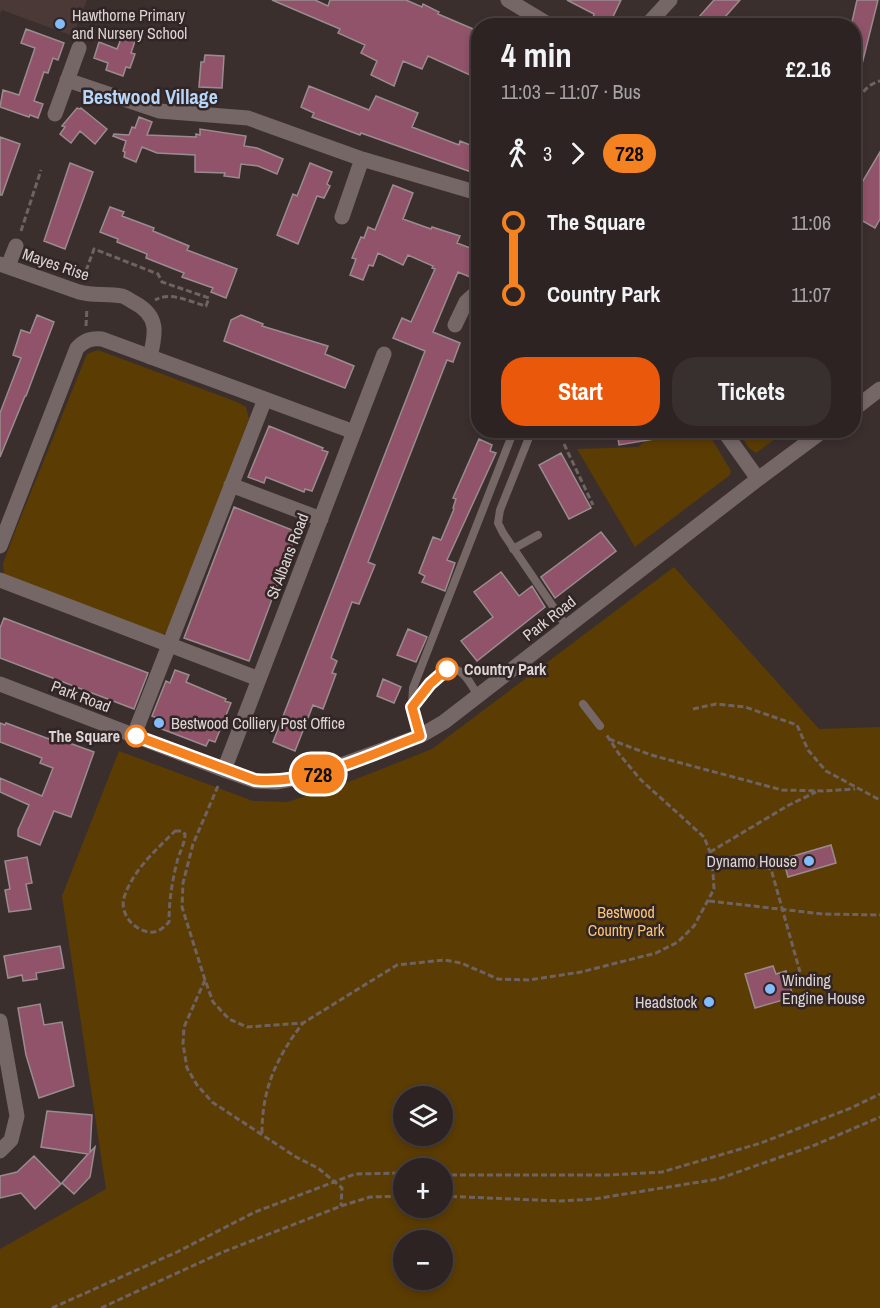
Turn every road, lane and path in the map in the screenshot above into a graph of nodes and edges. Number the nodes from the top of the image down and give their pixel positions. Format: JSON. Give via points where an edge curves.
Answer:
{"nodes":[{"id":1,"x":508,"y":0,"type":"edge"},
{"id":2,"x":670,"y":0,"type":"edge"},
{"id":3,"x":538,"y":18,"type":"edge"},
{"id":4,"x":653,"y":18,"type":"edge"},
{"id":5,"x":79,"y":48,"type":"dead end"},
{"id":6,"x":67,"y":80,"type":"junction"},
{"id":7,"x":880,"y":81,"type":"edge"},
{"id":8,"x":861,"y":96,"type":"edge"},
{"id":9,"x":54,"y":114,"type":"dead end"},
{"id":10,"x":362,"y":159,"type":"junction"},
{"id":11,"x":41,"y":170,"type":"dead end"},
{"id":12,"x":471,"y":191,"type":"edge"},
{"id":13,"x":342,"y":217,"type":"dead end"},
{"id":14,"x":16,"y":246,"type":"joint"},
{"id":15,"x":4,"y":265,"type":"edge"},
{"id":16,"x":85,"y":273,"type":"dead end"},
{"id":17,"x":471,"y":297,"type":"edge"},
{"id":18,"x":88,"y":306,"type":"dead end"},
{"id":19,"x":143,"y":308,"type":"junction"},
{"id":20,"x":86,"y":325,"type":"dead end"},
{"id":21,"x":455,"y":325,"type":"dead end"},
{"id":22,"x":384,"y":354,"type":"dead end"},
{"id":23,"x":150,"y":357,"type":"junction"},
{"id":24,"x":880,"y":389,"type":"edge"},
{"id":25,"x":265,"y":399,"type":"junction"},
{"id":26,"x":861,"y":404,"type":"edge"},
{"id":27,"x":354,"y":432,"type":"junction"},
{"id":28,"x":511,"y":438,"type":"edge"},
{"id":29,"x":529,"y":438,"type":"edge"},
{"id":30,"x":563,"y":438,"type":"edge"},
{"id":31,"x":729,"y":438,"type":"edge"},
{"id":32,"x":813,"y":438,"type":"edge"},
{"id":33,"x":758,"y":478,"type":"junction"},
{"id":34,"x":231,"y":484,"type":"junction"},
{"id":35,"x":593,"y":505,"type":"dead end"},
{"id":36,"x":321,"y":519,"type":"junction"},
{"id":37,"x":538,"y":535,"type":"dead end"},
{"id":38,"x":0,"y":546,"type":"edge"},
{"id":39,"x":513,"y":549,"type":"junction"},
{"id":40,"x":0,"y":580,"type":"edge"},
{"id":41,"x":567,"y":627,"type":"junction"},
{"id":42,"x":169,"y":645,"type":"junction"},
{"id":43,"x":259,"y":679,"type":"junction"},
{"id":44,"x":0,"y":684,"type":"edge"},
{"id":45,"x":478,"y":696,"type":"junction"},
{"id":46,"x":583,"y":704,"type":"dead end"},
{"id":47,"x":412,"y":707,"type":"junction"},
{"id":48,"x":693,"y":709,"type":"dead end"},
{"id":49,"x":600,"y":726,"type":"joint"},
{"id":50,"x":134,"y":735,"type":"junction"},
{"id":51,"x":420,"y":736,"type":"junction"},
{"id":52,"x":609,"y":739,"type":"junction"},
{"id":53,"x":224,"y":770,"type":"junction"},
{"id":54,"x":855,"y":789,"type":"junction"},
{"id":55,"x":818,"y":791,"type":"junction"},
{"id":56,"x":880,"y":800,"type":"edge"},
{"id":57,"x":710,"y":852,"type":"junction"},
{"id":58,"x":712,"y":857,"type":"junction"},
{"id":59,"x":172,"y":881,"type":"junction"},
{"id":60,"x":183,"y":883,"type":"junction"},
{"id":61,"x":709,"y":901,"type":"junction"},
{"id":62,"x":783,"y":909,"type":"junction"},
{"id":63,"x":880,"y":915,"type":"edge"},
{"id":64,"x":800,"y":972,"type":"dead end"},
{"id":65,"x":205,"y":980,"type":"junction"},
{"id":66,"x":0,"y":1021,"type":"edge"},
{"id":67,"x":303,"y":1023,"type":"junction"},
{"id":68,"x":880,"y":1094,"type":"edge"},
{"id":69,"x":880,"y":1118,"type":"edge"},
{"id":70,"x":262,"y":1134,"type":"junction"},
{"id":71,"x":0,"y":1151,"type":"edge"},
{"id":72,"x":393,"y":1173,"type":"edge"},
{"id":73,"x":453,"y":1175,"type":"edge"},
{"id":74,"x":336,"y":1182,"type":"junction"},
{"id":75,"x":393,"y":1196,"type":"edge"},
{"id":76,"x":453,"y":1196,"type":"edge"},
{"id":77,"x":341,"y":1206,"type":"junction"},
{"id":78,"x":52,"y":1308,"type":"edge"},
{"id":79,"x":101,"y":1308,"type":"edge"}],
"edges":[{"from":1,"to":3,"type":"street"},
{"from":2,"to":4,"type":"street"},
{"from":5,"to":6,"type":"street"},
{"from":6,"to":9,"type":"street"},
{"from":6,"to":10,"type":"street","via":[[159,111],[240,116]]},
{"from":7,"to":8,"type":"path","via":[[872,83]]},
{"from":10,"to":12,"type":"street"},
{"from":10,"to":13,"type":"street"},
{"from":11,"to":14,"type":"path","name":"Mayes Rise"},
{"from":14,"to":15,"type":"street","name":"Mayes Rise"},
{"from":15,"to":19,"type":"street","name":"Mayes Rise","via":[[89,294],[122,296]]},
{"from":16,"to":19,"type":"path","via":[[94,249],[158,274],[162,282],[209,298],[206,306],[163,297]]},
{"from":17,"to":21,"type":"street"},
{"from":18,"to":20,"type":"path"},
{"from":19,"to":23,"type":"street","via":[[152,320],[155,334]]},
{"from":22,"to":27,"type":"street","name":"St Albans Road"},
{"from":23,"to":25,"type":"street"},
{"from":23,"to":38,"type":"street","via":[[102,339],[93,338],[77,348]]},
{"from":24,"to":26,"type":"street"},
{"from":25,"to":27,"type":"street"},
{"from":25,"to":34,"type":"street"},
{"from":27,"to":36,"type":"street","name":"St Albans Road"},
{"from":28,"to":47,"type":"lane","via":[[413,688]]},
{"from":29,"to":39,"type":"lane","via":[[498,523]]},
{"from":30,"to":35,"type":"path","via":[[563,446]]},
{"from":31,"to":33,"type":"street"},
{"from":32,"to":33,"type":"street","name":"Park Road"},
{"from":33,"to":41,"type":"street","name":"Park Road"},
{"from":34,"to":36,"type":"street"},
{"from":34,"to":42,"type":"street"},
{"from":36,"to":43,"type":"street","name":"St Albans Road"},
{"from":37,"to":39,"type":"lane"},
{"from":39,"to":41,"type":"lane"},
{"from":40,"to":42,"type":"street"},
{"from":41,"to":45,"type":"street","name":"Park Road"},
{"from":42,"to":43,"type":"street"},
{"from":42,"to":50,"type":"street"},
{"from":43,"to":53,"type":"street","name":"St Albans Road"},
{"from":44,"to":50,"type":"street","name":"Park Road"},
{"from":45,"to":47,"type":"lane","via":[[465,676],[450,668],[430,684]]},
{"from":45,"to":51,"type":"street","name":"Park Road"},
{"from":46,"to":49,"type":"lane"},
{"from":47,"to":51,"type":"lane"},
{"from":48,"to":54,"type":"path","via":[[716,704],[745,706],[797,725],[808,750],[826,771]]},
{"from":49,"to":52,"type":"path"},
{"from":50,"to":53,"type":"street","name":"Park Road"},
{"from":51,"to":53,"type":"street","name":"Park Road","via":[[314,776],[276,782]]},
{"from":52,"to":55,"type":"path","via":[[651,755],[782,790]]},
{"from":52,"to":57,"type":"path","via":[[641,780],[704,837]]},
{"from":53,"to":60,"type":"path","via":[[193,844]]},
{"from":54,"to":55,"type":"path"},
{"from":54,"to":56,"type":"path"},
{"from":55,"to":57,"type":"path"},
{"from":57,"to":58,"type":"path"},
{"from":58,"to":61,"type":"path","via":[[714,889]]},
{"from":58,"to":62,"type":"path","via":[[771,869]]},
{"from":59,"to":59,"type":"path","via":[[185,840],[181,831],[175,831],[152,854],[124,899],[124,909],[133,924],[153,932],[169,922]]},
{"from":59,"to":60,"type":"path"},
{"from":60,"to":65,"type":"path","via":[[182,907]]},
{"from":61,"to":62,"type":"path"},
{"from":61,"to":67,"type":"path","via":[[694,926],[678,942],[656,953],[529,980],[498,979],[444,960],[397,965]]},
{"from":62,"to":63,"type":"path"},
{"from":62,"to":64,"type":"path"},
{"from":65,"to":67,"type":"path","via":[[213,1002],[229,1019],[247,1027]]},
{"from":65,"to":70,"type":"path","via":[[184,1027],[187,1068],[213,1102]]},
{"from":66,"to":71,"type":"street","via":[[17,1116],[11,1140]]},
{"from":67,"to":70,"type":"path","via":[[277,1061],[262,1112]]},
{"from":68,"to":73,"type":"path","via":[[761,1143],[662,1172]]},
{"from":69,"to":76,"type":"path","via":[[718,1179],[594,1199]]},
{"from":70,"to":74,"type":"path"},
{"from":72,"to":74,"type":"path","via":[[355,1174]]},
{"from":74,"to":77,"type":"path","via":[[342,1188]]},
{"from":74,"to":78,"type":"path","via":[[255,1212]]},
{"from":75,"to":77,"type":"path","via":[[370,1197]]},
{"from":77,"to":79,"type":"path","via":[[223,1252]]}]}
